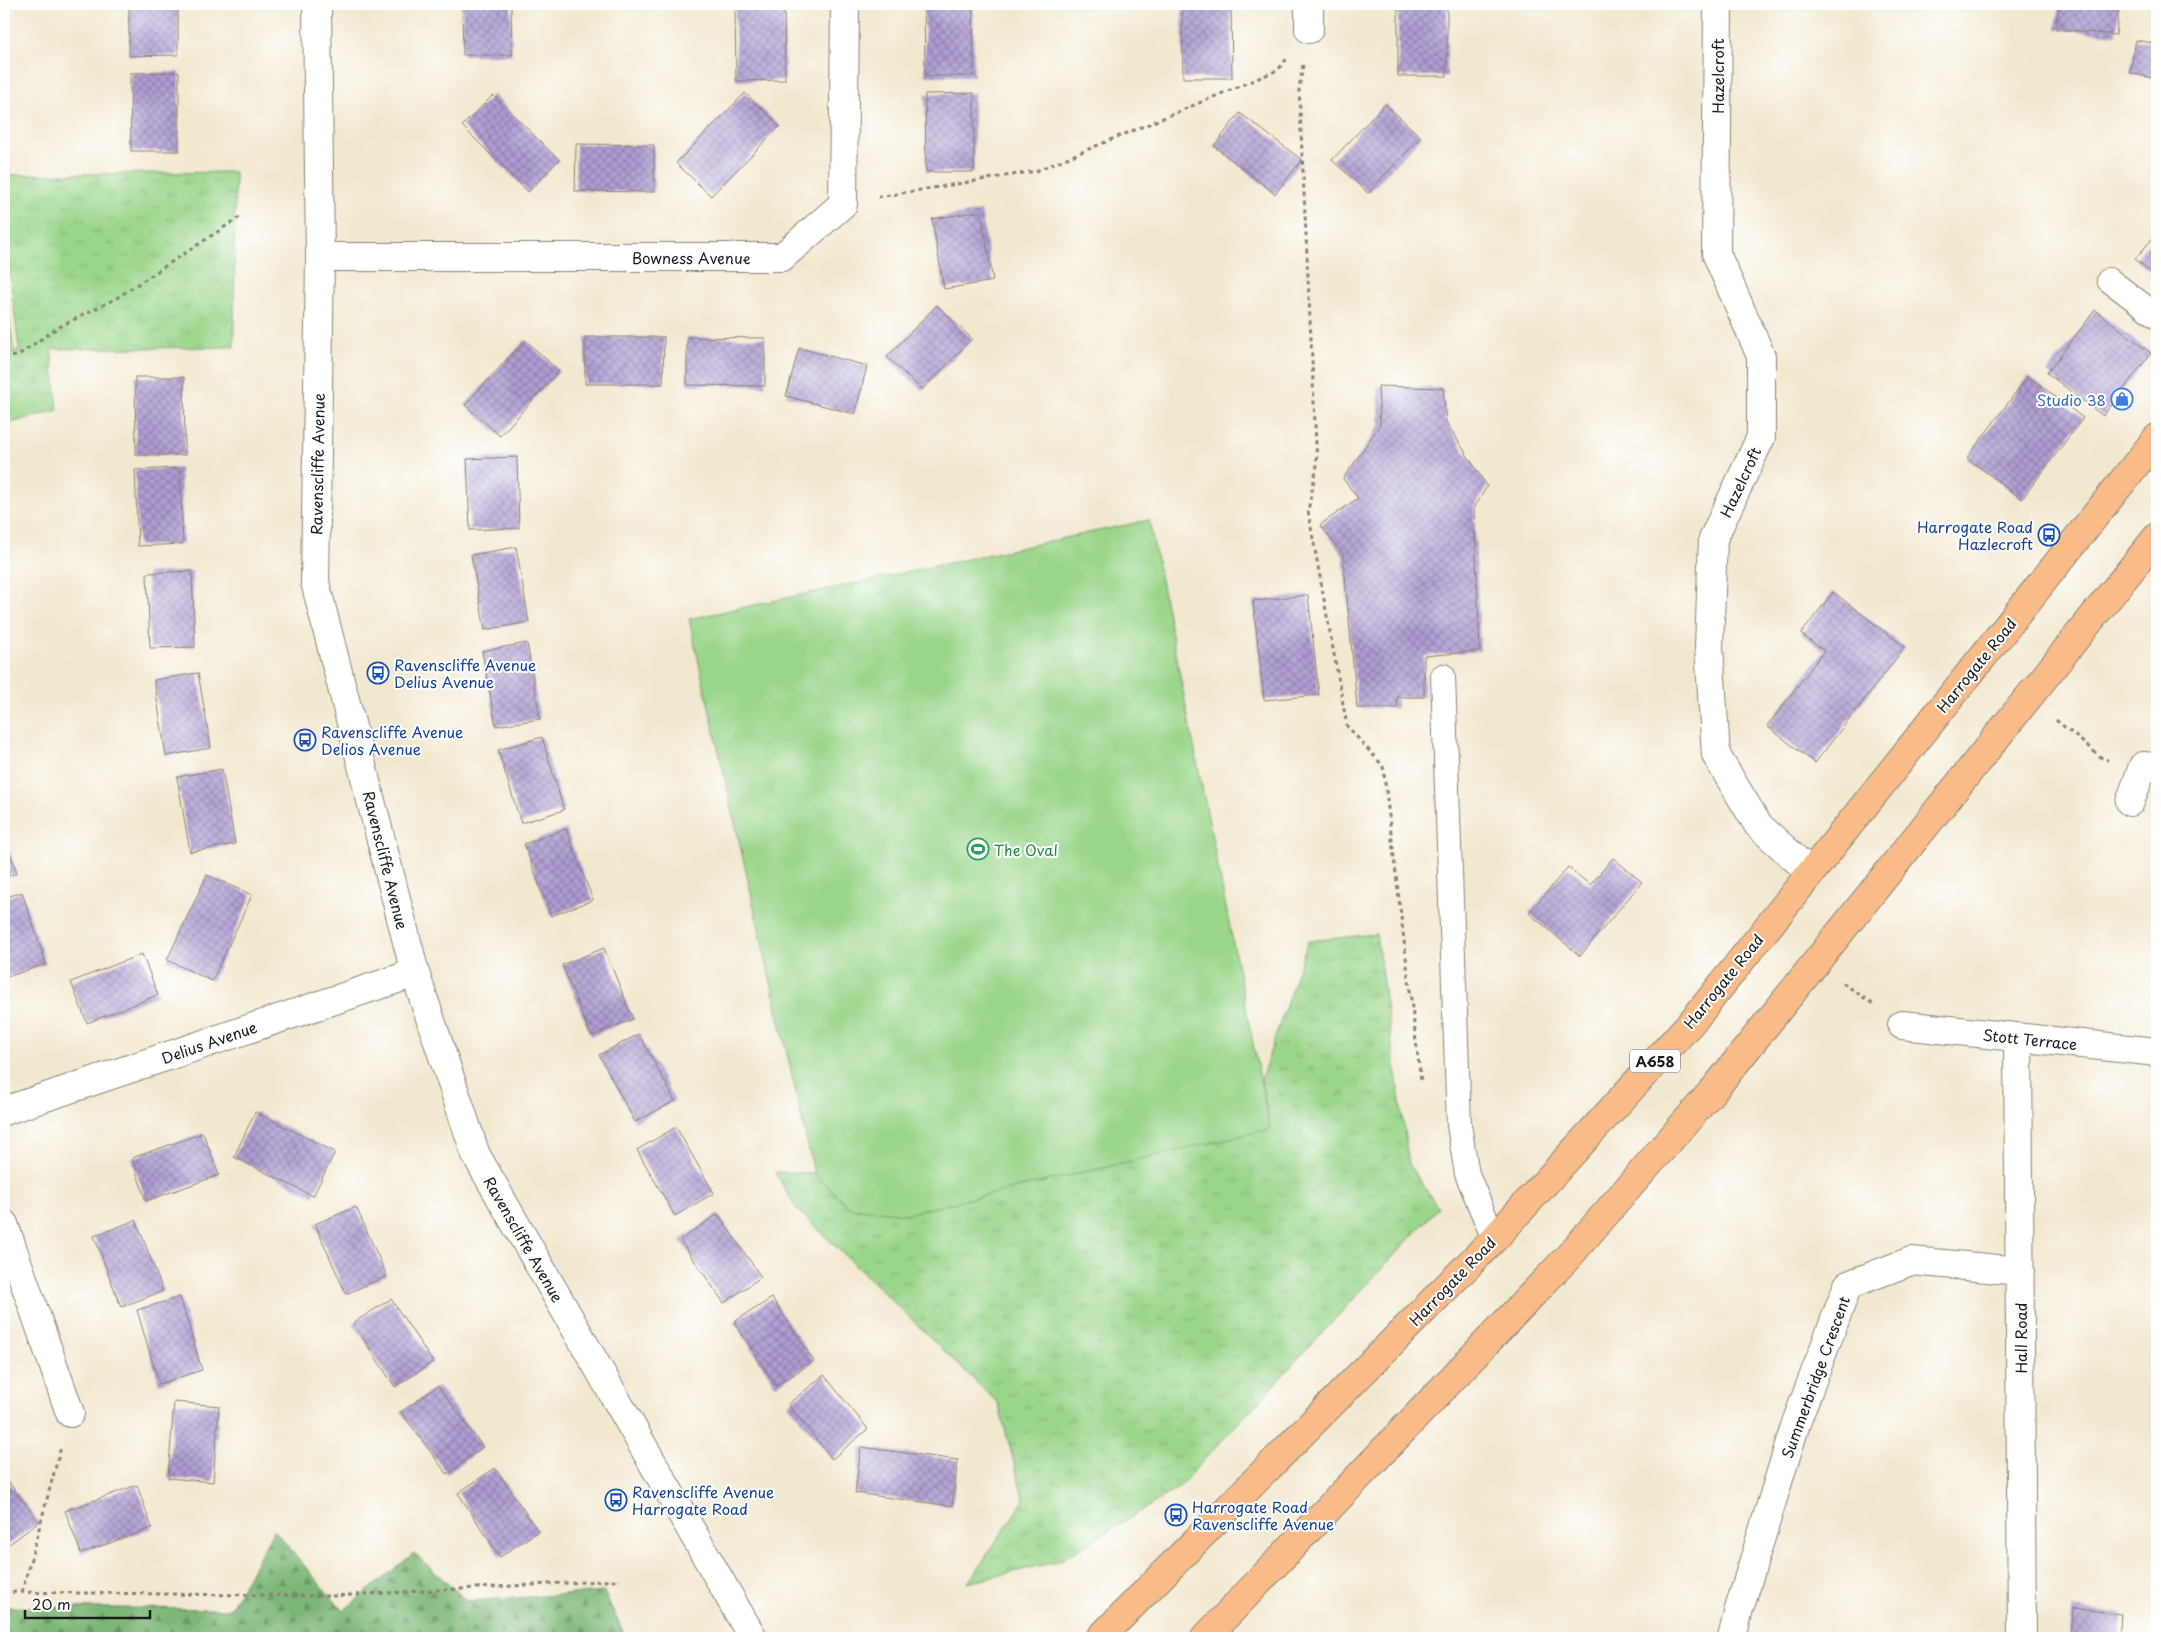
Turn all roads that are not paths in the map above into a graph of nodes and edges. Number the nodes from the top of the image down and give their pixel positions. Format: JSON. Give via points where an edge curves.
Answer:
{"nodes":[{"id":1,"x":317,"y":4,"type":"edge"},
{"id":2,"x":845,"y":4,"type":"edge"},
{"id":3,"x":1718,"y":4,"type":"edge"},
{"id":4,"x":320,"y":257,"type":"junction"},
{"id":5,"x":2109,"y":280,"type":"dead end"},
{"id":6,"x":2157,"y":316,"type":"edge"},
{"id":7,"x":2157,"y":438,"type":"edge"},
{"id":8,"x":2157,"y":536,"type":"edge"},
{"id":9,"x":1443,"y":676,"type":"dead end"},
{"id":10,"x":2157,"y":767,"type":"edge"},
{"id":11,"x":2130,"y":802,"type":"dead end"},
{"id":12,"x":1811,"y":873,"type":"junction"},
{"id":13,"x":415,"y":973,"type":"junction"},
{"id":14,"x":1902,"y":1025,"type":"road end"},
{"id":15,"x":2018,"y":1038,"type":"junction"},
{"id":16,"x":2157,"y":1052,"type":"edge"},
{"id":17,"x":4,"y":1110,"type":"edge"},
{"id":18,"x":4,"y":1224,"type":"edge"},
{"id":19,"x":1494,"y":1239,"type":"junction"},
{"id":20,"x":2020,"y":1271,"type":"junction"},
{"id":21,"x":70,"y":1413,"type":"road end"},
{"id":22,"x":753,"y":1638,"type":"edge"},
{"id":23,"x":1100,"y":1638,"type":"edge"},
{"id":24,"x":1205,"y":1638,"type":"edge"},
{"id":25,"x":1732,"y":1638,"type":"edge"},
{"id":26,"x":2022,"y":1638,"type":"edge"}],
"edges":[{"from":1,"to":4,"type":"street","name":"Ravenscliffe Avenue"},
{"from":2,"to":4,"type":"street","name":"Bowness Avenue","via":[[843,204],[782,257]]},
{"from":3,"to":12,"type":"street","name":"Hazelcroft","via":[[1716,253],[1761,356],[1761,437],[1713,539],[1709,647],[1716,755],[1758,825]]},
{"from":4,"to":13,"type":"street","name":"Ravenscliffe Avenue","via":[[315,582]]},
{"from":5,"to":6,"type":"lane"},
{"from":7,"to":12,"type":"highway","name":"Harrogate Road","number":"A658"},
{"from":8,"to":24,"type":"highway","via":[[1716,1087],[1568,1257]]},
{"from":9,"to":19,"type":"lane","via":[[1460,1125],[1467,1174]]},
{"from":10,"to":11,"type":"street","via":[[2143,766]]},
{"from":12,"to":19,"type":"highway","name":"Harrogate Road","number":"A658","via":[[1696,1017]]},
{"from":13,"to":17,"type":"street","name":"Delius Avenue"},
{"from":13,"to":22,"type":"street","name":"Ravenscliffe Avenue","via":[[476,1155]]},
{"from":14,"to":15,"type":"street","name":"Stott Terrace"},
{"from":15,"to":16,"type":"street","name":"Stott Terrace"},
{"from":15,"to":20,"type":"street","name":"Hall Road"},
{"from":18,"to":21,"type":"street"},
{"from":19,"to":23,"type":"highway","name":"Harrogate Road","number":"A658"},
{"from":20,"to":25,"type":"street","name":"Summerbridge Crescent","via":[[1910,1261],[1848,1285],[1796,1423]]},
{"from":20,"to":26,"type":"street","name":"Hall Road"}]}
